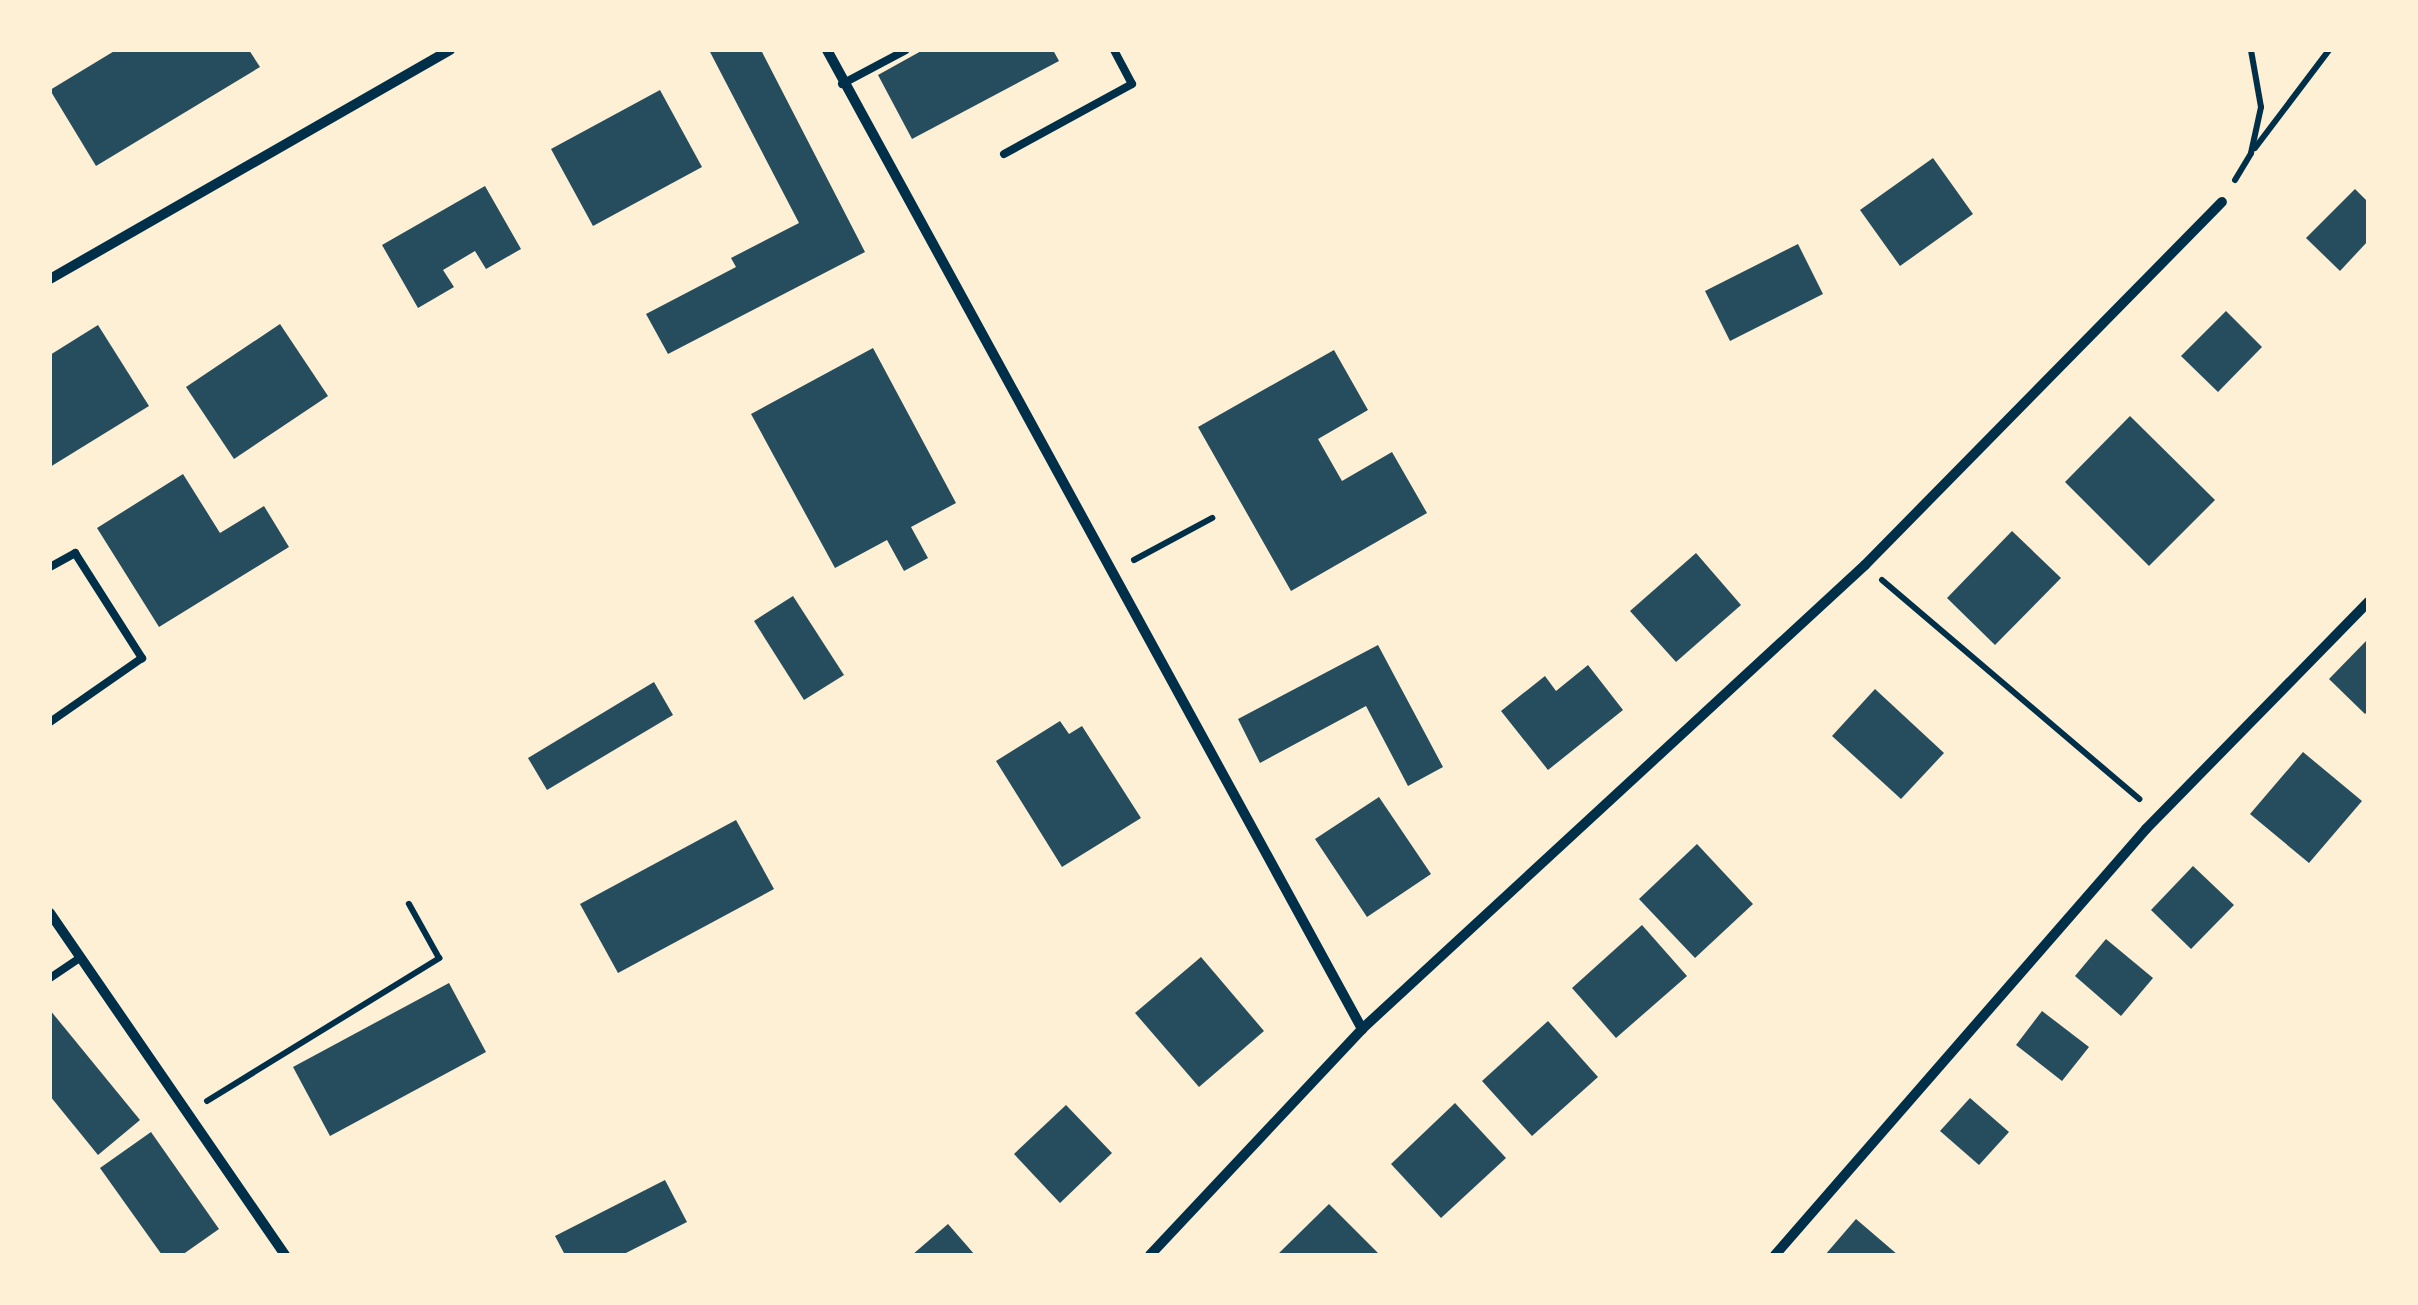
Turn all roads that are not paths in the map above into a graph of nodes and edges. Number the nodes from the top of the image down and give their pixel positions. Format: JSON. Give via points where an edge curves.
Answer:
{"nodes":[{"id":1,"x":450,"y":50,"type":"edge"},
{"id":2,"x":827,"y":50,"type":"edge"},
{"id":3,"x":906,"y":50,"type":"edge"},
{"id":4,"x":1114,"y":50,"type":"edge"},
{"id":5,"x":842,"y":84,"type":"junction"},
{"id":6,"x":1004,"y":154,"type":"dead end"},
{"id":7,"x":2222,"y":202,"type":"road end"},
{"id":8,"x":50,"y":279,"type":"edge"},
{"id":9,"x":50,"y":567,"type":"edge"},
{"id":10,"x":2368,"y":602,"type":"edge"},
{"id":11,"x":50,"y":722,"type":"edge"},
{"id":12,"x":50,"y":912,"type":"edge"},
{"id":13,"x":78,"y":959,"type":"junction"},
{"id":14,"x":50,"y":978,"type":"edge"},
{"id":15,"x":1362,"y":1029,"type":"junction"},
{"id":16,"x":286,"y":1255,"type":"edge"},
{"id":17,"x":1150,"y":1255,"type":"edge"},
{"id":18,"x":1775,"y":1255,"type":"edge"}],
"edges":[{"from":1,"to":8,"type":"street"},
{"from":2,"to":5,"type":"street"},
{"from":3,"to":5,"type":"lane"},
{"from":4,"to":6,"type":"lane","via":[[1132,84]]},
{"from":5,"to":15,"type":"street","via":[[1116,570]]},
{"from":7,"to":15,"type":"street","via":[[1866,565]]},
{"from":9,"to":11,"type":"lane","via":[[75,553],[142,658]]},
{"from":10,"to":18,"type":"street","via":[[2158,816]]},
{"from":12,"to":13,"type":"street"},
{"from":13,"to":14,"type":"lane"},
{"from":13,"to":16,"type":"street"},
{"from":15,"to":17,"type":"street"}]}
